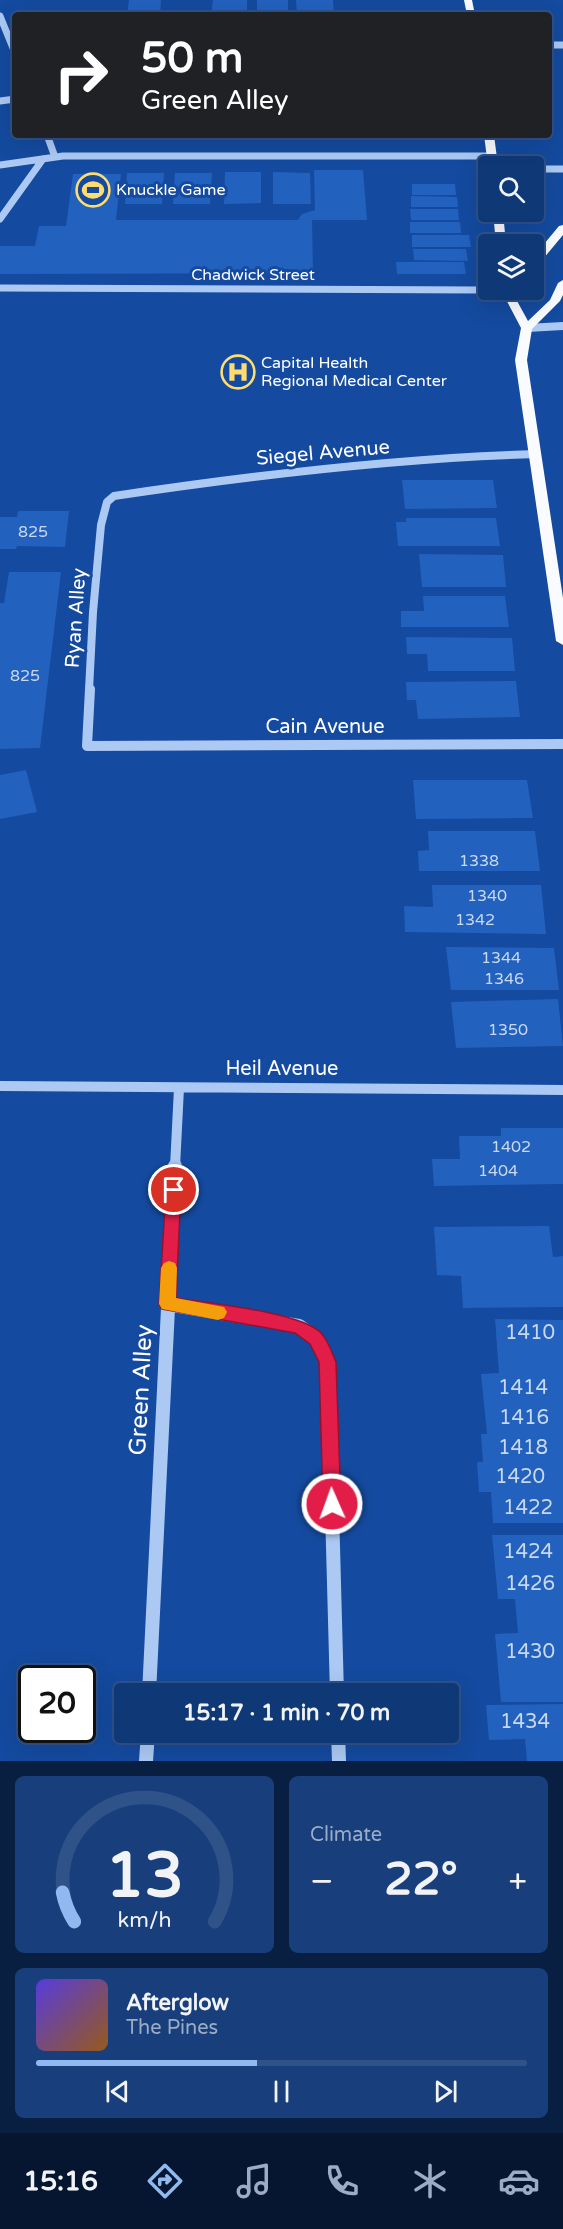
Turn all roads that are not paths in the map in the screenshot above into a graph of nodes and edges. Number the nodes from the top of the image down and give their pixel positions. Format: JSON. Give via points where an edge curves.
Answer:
{"nodes":[{"id":1,"x":0,"y":16,"type":"edge"},
{"id":2,"x":12,"y":46,"type":"edge"},
{"id":3,"x":47,"y":138,"type":"edge"},
{"id":4,"x":489,"y":138,"type":"edge"},
{"id":5,"x":492,"y":156,"type":"edge"},
{"id":6,"x":55,"y":157,"type":"junction"},
{"id":7,"x":43,"y":159,"type":"junction"},
{"id":8,"x":478,"y":161,"type":"edge"},
{"id":9,"x":0,"y":165,"type":"edge"},
{"id":10,"x":563,"y":169,"type":"edge"},
{"id":11,"x":544,"y":170,"type":"edge"},
{"id":12,"x":0,"y":219,"type":"edge"},
{"id":13,"x":563,"y":228,"type":"edge"},
{"id":14,"x":544,"y":251,"type":"edge"},
{"id":15,"x":563,"y":283,"type":"edge"},
{"id":16,"x":0,"y":288,"type":"edge"},
{"id":17,"x":478,"y":290,"type":"edge"},
{"id":18,"x":512,"y":300,"type":"edge"},
{"id":19,"x":563,"y":326,"type":"edge"},
{"id":20,"x":527,"y":328,"type":"junction"},
{"id":21,"x":536,"y":454,"type":"junction"},
{"id":22,"x":114,"y":496,"type":"joint"},
{"id":23,"x":563,"y":641,"type":"edge"},
{"id":24,"x":563,"y":744,"type":"edge"},
{"id":25,"x":87,"y":746,"type":"joint"},
{"id":26,"x":0,"y":1086,"type":"edge"},
{"id":27,"x":179,"y":1088,"type":"junction"},
{"id":28,"x":563,"y":1090,"type":"edge"},
{"id":29,"x":167,"y":1304,"type":"junction"},
{"id":30,"x":150,"y":1683,"type":"edge"},
{"id":31,"x":337,"y":1683,"type":"edge"},
{"id":32,"x":147,"y":1743,"type":"edge"},
{"id":33,"x":339,"y":1743,"type":"edge"},
{"id":34,"x":146,"y":1761,"type":"edge"},
{"id":35,"x":339,"y":1761,"type":"edge"}],
"edges":[{"from":1,"to":2,"type":"street"},
{"from":3,"to":6,"type":"street"},
{"from":4,"to":5,"type":"main road"},
{"from":6,"to":7,"type":"street"},
{"from":6,"to":8,"type":"street"},
{"from":7,"to":9,"type":"street"},
{"from":7,"to":12,"type":"street"},
{"from":10,"to":11,"type":"street"},
{"from":13,"to":14,"type":"main road"},
{"from":15,"to":20,"type":"main road","via":[[555,301]]},
{"from":16,"to":17,"type":"street","name":"Chadwick Street"},
{"from":18,"to":20,"type":"main road"},
{"from":19,"to":20,"type":"street"},
{"from":20,"to":21,"type":"main road","via":[[521,360]]},
{"from":21,"to":22,"type":"street","name":"Siegel Avenue","via":[[465,456],[231,478]]},
{"from":21,"to":23,"type":"main road"},
{"from":22,"to":25,"type":"street","name":"Ryan Alley","via":[[107,502],[100,525]]},
{"from":24,"to":25,"type":"street","name":"Cain Avenue"},
{"from":26,"to":27,"type":"street","name":"Heil Avenue"},
{"from":27,"to":28,"type":"street","name":"Heil Avenue"},
{"from":27,"to":29,"type":"street","name":"Green Alley"},
{"from":29,"to":30,"type":"street","name":"Green Alley"},
{"from":29,"to":31,"type":"street","via":[[299,1326],[316,1338],[328,1362]]},
{"from":32,"to":34,"type":"street"},
{"from":33,"to":35,"type":"street"}]}
